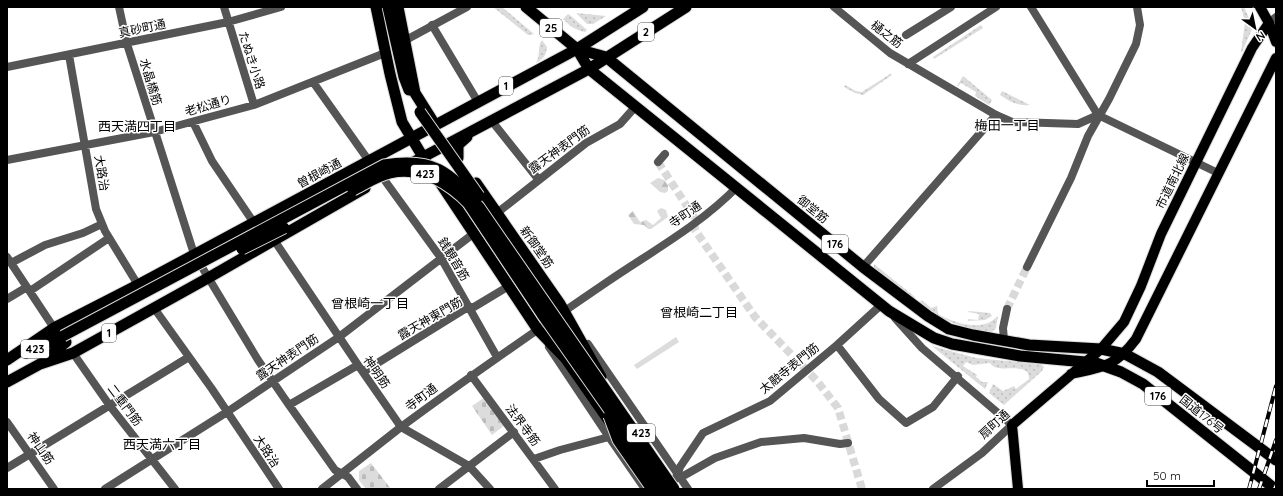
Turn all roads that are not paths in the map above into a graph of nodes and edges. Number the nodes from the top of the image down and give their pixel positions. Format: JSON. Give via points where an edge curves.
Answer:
{"nodes":[{"id":1,"x":119,"y":7,"type":"edge"},
{"id":2,"x":224,"y":7,"type":"edge"},
{"id":3,"x":281,"y":7,"type":"edge"},
{"id":4,"x":376,"y":7,"type":"edge"},
{"id":5,"x":388,"y":7,"type":"edge"},
{"id":6,"x":398,"y":7,"type":"edge"},
{"id":7,"x":467,"y":7,"type":"edge"},
{"id":8,"x":526,"y":7,"type":"edge"},
{"id":9,"x":643,"y":7,"type":"edge"},
{"id":10,"x":686,"y":7,"type":"edge"},
{"id":11,"x":834,"y":7,"type":"edge"},
{"id":12,"x":951,"y":7,"type":"edge"},
{"id":13,"x":996,"y":7,"type":"edge"},
{"id":14,"x":1031,"y":7,"type":"edge"},
{"id":15,"x":1137,"y":7,"type":"edge"},
{"id":16,"x":1260,"y":7,"type":"edge"},
{"id":17,"x":1272,"y":20,"type":"edge"},
{"id":18,"x":228,"y":22,"type":"junction"},
{"id":19,"x":432,"y":25,"type":"junction"},
{"id":20,"x":906,"y":35,"type":"dead end"},
{"id":21,"x":404,"y":41,"type":"junction"},
{"id":22,"x":1276,"y":42,"type":"edge"},
{"id":23,"x":127,"y":44,"type":"junction"},
{"id":24,"x":577,"y":49,"type":"junction"},
{"id":25,"x":385,"y":53,"type":"junction"},
{"id":26,"x":70,"y":55,"type":"junction"},
{"id":27,"x":606,"y":58,"type":"junction"},
{"id":28,"x":1276,"y":58,"type":"edge"},
{"id":29,"x":908,"y":64,"type":"junction"},
{"id":30,"x":7,"y":67,"type":"edge"},
{"id":31,"x":589,"y":69,"type":"junction"},
{"id":32,"x":313,"y":82,"type":"junction"},
{"id":33,"x":478,"y":102,"type":"junction"},
{"id":34,"x":254,"y":105,"type":"junction"},
{"id":35,"x":636,"y":106,"type":"junction"},
{"id":36,"x":996,"y":115,"type":"junction"},
{"id":37,"x":1098,"y":115,"type":"junction"},
{"id":38,"x":494,"y":119,"type":"junction"},
{"id":39,"x":193,"y":122,"type":"junction"},
{"id":40,"x":436,"y":124,"type":"junction"},
{"id":41,"x":154,"y":132,"type":"junction"},
{"id":42,"x":412,"y":138,"type":"junction"},
{"id":43,"x":448,"y":143,"type":"junction"},
{"id":44,"x":85,"y":146,"type":"junction"},
{"id":45,"x":665,"y":154,"type":"dead end"},
{"id":46,"x":423,"y":157,"type":"junction"},
{"id":47,"x":458,"y":158,"type":"junction"},
{"id":48,"x":7,"y":160,"type":"edge"},
{"id":49,"x":370,"y":160,"type":"junction"},
{"id":50,"x":658,"y":162,"type":"dead end"},
{"id":51,"x":1196,"y":162,"type":"junction"},
{"id":52,"x":1218,"y":173,"type":"junction"},
{"id":53,"x":383,"y":178,"type":"junction"},
{"id":54,"x":538,"y":179,"type":"junction"},
{"id":55,"x":737,"y":187,"type":"junction"},
{"id":56,"x":497,"y":213,"type":"junction"},
{"id":57,"x":254,"y":223,"type":"junction"},
{"id":58,"x":102,"y":224,"type":"junction"},
{"id":59,"x":473,"y":234,"type":"junction"},
{"id":60,"x":109,"y":238,"type":"junction"},
{"id":61,"x":274,"y":240,"type":"junction"},
{"id":62,"x":194,"y":254,"type":"junction"},
{"id":63,"x":441,"y":258,"type":"junction"},
{"id":64,"x":9,"y":260,"type":"edge"},
{"id":65,"x":863,"y":267,"type":"junction"},
{"id":66,"x":1027,"y":267,"type":"tunnel mouth"},
{"id":67,"x":208,"y":278,"type":"junction"},
{"id":68,"x":138,"y":285,"type":"junction"},
{"id":69,"x":509,"y":286,"type":"junction"},
{"id":70,"x":28,"y":289,"type":"junction"},
{"id":71,"x":7,"y":299,"type":"edge"},
{"id":72,"x":468,"y":307,"type":"junction"},
{"id":73,"x":154,"y":308,"type":"junction"},
{"id":74,"x":885,"y":308,"type":"junction"},
{"id":75,"x":1007,"y":309,"type":"tunnel mouth"},
{"id":76,"x":564,"y":311,"type":"junction"},
{"id":77,"x":54,"y":328,"type":"junction"},
{"id":78,"x":538,"y":330,"type":"junction"},
{"id":79,"x":339,"y":337,"type":"junction"},
{"id":80,"x":65,"y":339,"type":"junction"},
{"id":81,"x":1004,"y":340,"type":"junction"},
{"id":82,"x":837,"y":345,"type":"junction"},
{"id":83,"x":1101,"y":349,"type":"junction"},
{"id":84,"x":73,"y":353,"type":"junction"},
{"id":85,"x":1124,"y":354,"type":"junction"},
{"id":86,"x":189,"y":357,"type":"junction"},
{"id":87,"x":497,"y":357,"type":"junction"},
{"id":88,"x":7,"y":361,"type":"edge"},
{"id":89,"x":1086,"y":361,"type":"junction"},
{"id":90,"x":40,"y":364,"type":"junction"},
{"id":91,"x":1108,"y":366,"type":"junction"},
{"id":92,"x":360,"y":368,"type":"junction"},
{"id":93,"x":1070,"y":374,"type":"junction"},
{"id":94,"x":471,"y":375,"type":"junction"},
{"id":95,"x":958,"y":376,"type":"junction"},
{"id":96,"x":7,"y":382,"type":"edge"},
{"id":97,"x":272,"y":382,"type":"junction"},
{"id":98,"x":289,"y":405,"type":"junction"},
{"id":99,"x":110,"y":406,"type":"junction"},
{"id":100,"x":227,"y":412,"type":"junction"},
{"id":101,"x":7,"y":422,"type":"edge"},
{"id":102,"x":1012,"y":426,"type":"junction"},
{"id":103,"x":401,"y":427,"type":"junction"},
{"id":104,"x":514,"y":432,"type":"junction"},
{"id":105,"x":608,"y":438,"type":"junction"},
{"id":106,"x":848,"y":443,"type":"dead end"},
{"id":107,"x":31,"y":455,"type":"junction"},
{"id":108,"x":534,"y":459,"type":"junction"},
{"id":109,"x":152,"y":460,"type":"junction"},
{"id":110,"x":1276,"y":460,"type":"edge"},
{"id":111,"x":469,"y":466,"type":"junction"},
{"id":112,"x":7,"y":468,"type":"edge"},
{"id":113,"x":342,"y":474,"type":"junction"},
{"id":114,"x":681,"y":475,"type":"junction"},
{"id":115,"x":54,"y":489,"type":"edge"},
{"id":116,"x":105,"y":489,"type":"edge"},
{"id":117,"x":175,"y":489,"type":"edge"},
{"id":118,"x":279,"y":489,"type":"edge"},
{"id":119,"x":322,"y":489,"type":"edge"},
{"id":120,"x":357,"y":489,"type":"edge"},
{"id":121,"x":439,"y":489,"type":"edge"},
{"id":122,"x":490,"y":489,"type":"edge"},
{"id":123,"x":555,"y":489,"type":"edge"},
{"id":124,"x":645,"y":489,"type":"edge"},
{"id":125,"x":652,"y":489,"type":"edge"},
{"id":126,"x":657,"y":489,"type":"edge"},
{"id":127,"x":665,"y":489,"type":"edge"},
{"id":128,"x":669,"y":489,"type":"edge"},
{"id":129,"x":674,"y":489,"type":"edge"},
{"id":130,"x":681,"y":489,"type":"edge"},
{"id":131,"x":688,"y":489,"type":"edge"},
{"id":132,"x":933,"y":489,"type":"edge"},
{"id":133,"x":1018,"y":489,"type":"edge"},
{"id":134,"x":1275,"y":489,"type":"edge"}],
"edges":[{"from":1,"to":23,"type":"street","name":"水晶橋筋"},
{"from":2,"to":18,"type":"street","name":"たぬき小路"},
{"from":3,"to":18,"type":"street","name":"真砂町通"},
{"from":4,"to":25,"type":"highway","number":"423"},
{"from":5,"to":125,"type":"highway","number":"423","bridge":true,"via":[[404,77],[420,112],[578,339],[590,360],[618,440]]},
{"from":6,"to":21,"type":"highway","name":"新御堂筋"},
{"from":7,"to":19,"type":"street"},
{"from":8,"to":24,"type":"highway","name":"御堂筋","number":"25"},
{"from":9,"to":24,"type":"highway","name":"曽根崎通","number":"2"},
{"from":10,"to":27,"type":"highway","number":"2"},
{"from":11,"to":29,"type":"street","name":"樋之筋","via":[[890,53]]},
{"from":12,"to":20,"type":"street"},
{"from":13,"to":29,"type":"street"},
{"from":14,"to":37,"type":"street"},
{"from":15,"to":37,"type":"street","via":[[1140,25],[1136,44],[1109,99]]},
{"from":16,"to":17,"type":"main road"},
{"from":17,"to":22,"type":"main road"},
{"from":17,"to":51,"type":"main road","name":"市道南北線","via":[[1252,48]]},
{"from":18,"to":23,"type":"street","name":"真砂町通"},
{"from":18,"to":34,"type":"street","name":"たぬき小路"},
{"from":19,"to":21,"type":"street"},
{"from":19,"to":33,"type":"street"},
{"from":21,"to":40,"type":"highway","name":"新御堂筋","via":[[415,93]]},
{"from":23,"to":26,"type":"street","name":"真砂町通"},
{"from":23,"to":41,"type":"street","name":"水晶橋筋"},
{"from":24,"to":27,"type":"highway","name":"御堂筋","number":"176"},
{"from":24,"to":31,"type":"highway","name":"御堂筋","number":"176"},
{"from":24,"to":33,"type":"highway","name":"曽根崎通","number":"1"},
{"from":25,"to":32,"type":"street","name":"老松通り"},
{"from":25,"to":42,"type":"highway","number":"423","via":[[402,122]]},
{"from":26,"to":30,"type":"street","name":"真砂町通"},
{"from":26,"to":44,"type":"street","name":"大路治"},
{"from":27,"to":31,"type":"highway","number":"2"},
{"from":27,"to":65,"type":"highway","name":"御堂筋","number":"176"},
{"from":28,"to":52,"type":"main road"},
{"from":29,"to":36,"type":"street","name":"樋之筋"},
{"from":31,"to":35,"type":"highway","name":"御堂筋","number":"176"},
{"from":31,"to":38,"type":"highway","number":"1"},
{"from":32,"to":34,"type":"street","name":"老松通り"},
{"from":32,"to":49,"type":"street"},
{"from":33,"to":40,"type":"highway","name":"曽根崎通","number":"1"},
{"from":34,"to":39,"type":"street","name":"老松通り"},
{"from":35,"to":54,"type":"street","name":"露天神表門筋","via":[[620,124],[586,143]]},
{"from":35,"to":55,"type":"highway","name":"御堂筋","number":"176"},
{"from":36,"to":37,"type":"street","name":"樋之筋","via":[[1012,122],[1078,124]]},
{"from":36,"to":65,"type":"street"},
{"from":37,"to":51,"type":"street"},
{"from":37,"to":66,"type":"street"},
{"from":38,"to":43,"type":"highway","number":"1"},
{"from":38,"to":47,"type":"highway","via":[[462,140],[458,145]]},
{"from":38,"to":54,"type":"street"},
{"from":39,"to":41,"type":"street","name":"老松通り"},
{"from":39,"to":57,"type":"street","via":[[212,161]]},
{"from":40,"to":42,"type":"highway","name":"曽根崎通","number":"1"},
{"from":40,"to":43,"type":"highway","name":"新御堂筋"},
{"from":41,"to":44,"type":"street","name":"老松通り"},
{"from":41,"to":62,"type":"street","name":"水晶橋筋"},
{"from":42,"to":46,"type":"highway","number":"423"},
{"from":42,"to":49,"type":"highway","name":"曽根崎通","number":"1"},
{"from":43,"to":46,"type":"highway","number":"1"},
{"from":43,"to":47,"type":"highway","name":"新御堂筋"},
{"from":44,"to":48,"type":"street","name":"老松通り"},
{"from":44,"to":58,"type":"street","name":"大路治","via":[[96,209]]},
{"from":45,"to":50,"type":"street"},
{"from":46,"to":53,"type":"highway","number":"1"},
{"from":46,"to":59,"type":"highway","number":"423"},
{"from":47,"to":56,"type":"highway","name":"新御堂筋"},
{"from":49,"to":57,"type":"highway","name":"曽根崎通","number":"1"},
{"from":51,"to":52,"type":"street"},
{"from":51,"to":83,"type":"main road","name":"市道南北線","via":[[1157,241],[1131,310],[1116,334]]},
{"from":52,"to":85,"type":"main road","via":[[1139,333]]},
{"from":53,"to":61,"type":"highway","number":"1"},
{"from":53,"to":63,"type":"street","name":"銭観音筋"},
{"from":54,"to":56,"type":"street","name":"露天神表門筋"},
{"from":55,"to":74,"type":"highway","name":"御堂筋","number":"176"},
{"from":55,"to":76,"type":"street","name":"寺町通","via":[[724,201],[694,223]]},
{"from":56,"to":76,"type":"highway","name":"新御堂筋"},
{"from":57,"to":62,"type":"highway","name":"曽根崎通","number":"1"},
{"from":58,"to":60,"type":"street","name":"大路治"},
{"from":58,"to":64,"type":"street"},
{"from":59,"to":63,"type":"street","name":"露天神表門筋"},
{"from":59,"to":69,"type":"highway","number":"423"},
{"from":60,"to":68,"type":"street","name":"大路治"},
{"from":60,"to":70,"type":"street"},
{"from":61,"to":67,"type":"highway","number":"1"},
{"from":61,"to":79,"type":"street","name":"神明筋"},
{"from":62,"to":67,"type":"street","name":"水晶橋筋"},
{"from":62,"to":68,"type":"highway","name":"曽根崎通","number":"1"},
{"from":63,"to":72,"type":"street","name":"銭観音筋"},
{"from":63,"to":79,"type":"street","name":"露天神表門筋"},
{"from":64,"to":70,"type":"street"},
{"from":65,"to":81,"type":"highway","name":"御堂筋","number":"176","via":[[949,329]]},
{"from":67,"to":73,"type":"highway","number":"1"},
{"from":67,"to":97,"type":"street","name":"水晶橋筋"},
{"from":68,"to":77,"type":"highway","name":"曽根崎通","number":"1"},
{"from":69,"to":72,"type":"street","name":"露天神東門筋","via":[[474,307]]},
{"from":69,"to":78,"type":"highway","number":"423"},
{"from":70,"to":71,"type":"street"},
{"from":70,"to":77,"type":"street"},
{"from":72,"to":87,"type":"street","name":"銭観音筋"},
{"from":72,"to":92,"type":"street","name":"露天神東門筋"},
{"from":73,"to":84,"type":"highway","number":"1"},
{"from":73,"to":86,"type":"street","name":"大路治"},
{"from":74,"to":82,"type":"street","name":"太融寺表門筋"},
{"from":74,"to":89,"type":"highway","name":"御堂筋","number":"176","via":[[934,338],[952,344],[1020,356]]},
{"from":74,"to":95,"type":"street","via":[[922,348]]},
{"from":75,"to":81,"type":"street","via":[[1003,328]]},
{"from":76,"to":78,"type":"street","name":"寺町通"},
{"from":76,"to":114,"type":"street","name":"新御堂筋"},
{"from":76,"to":130,"type":"highway","number":"423","via":[[602,377]]},
{"from":77,"to":88,"type":"highway","name":"曽根崎通","number":"1"},
{"from":78,"to":87,"type":"street","name":"寺町通"},
{"from":78,"to":105,"type":"street"},
{"from":78,"to":126,"type":"highway","number":"423","bridge":true,"via":[[566,359]]},
{"from":79,"to":92,"type":"street","name":"神明筋"},
{"from":79,"to":97,"type":"street","name":"露天神表門筋"},
{"from":80,"to":88,"type":"highway","number":"423"},
{"from":80,"to":90,"type":"highway","number":"423"},
{"from":80,"to":127,"type":"highway","number":"423","bridge":true,"via":[[376,178],[390,173],[406,172],[428,175],[447,184],[468,204]]},
{"from":80,"to":129,"type":"highway","number":"423","bridge":true,"via":[[384,165],[412,162],[421,164],[440,169],[458,182],[479,207]]},
{"from":81,"to":83,"type":"highway","name":"御堂筋","number":"176","via":[[1029,345]]},
{"from":82,"to":95,"type":"street","via":[[879,399],[906,423],[933,407]]},
{"from":82,"to":114,"type":"street","name":"太融寺表門筋","via":[[770,400],[703,433],[680,467]]},
{"from":83,"to":85,"type":"highway","name":"国道176号","number":"176"},
{"from":83,"to":89,"type":"main road","name":"市道南北線"},
{"from":84,"to":90,"type":"highway","number":"1"},
{"from":84,"to":99,"type":"street","name":"二重門筋"},
{"from":85,"to":91,"type":"main road"},
{"from":85,"to":110,"type":"highway","name":"国道176号","number":"176","via":[[1158,372]]},
{"from":86,"to":99,"type":"street"},
{"from":86,"to":100,"type":"street","name":"大路治"},
{"from":87,"to":94,"type":"street","name":"寺町通"},
{"from":89,"to":91,"type":"highway","name":"国道176号","number":"176"},
{"from":89,"to":93,"type":"main road","name":"扇町通"},
{"from":90,"to":96,"type":"highway","number":"1"},
{"from":91,"to":93,"type":"main road"},
{"from":91,"to":134,"type":"highway","name":"国道176号","number":"176","via":[[1143,384]]},
{"from":92,"to":98,"type":"street","name":"露天神東門筋"},
{"from":92,"to":103,"type":"street","name":"神明筋"},
{"from":93,"to":102,"type":"main road","name":"扇町通"},
{"from":94,"to":103,"type":"street","name":"寺町通"},
{"from":94,"to":104,"type":"street","name":"法界寺筋"},
{"from":95,"to":102,"type":"street"},
{"from":97,"to":98,"type":"street","name":"水晶橋筋"},
{"from":97,"to":100,"type":"street","name":"露天神表門筋"},
{"from":98,"to":113,"type":"street","name":"水晶橋筋","via":[[335,470]]},
{"from":99,"to":107,"type":"street"},
{"from":99,"to":109,"type":"street","name":"二重門筋"},
{"from":100,"to":109,"type":"street","name":"露天神表門筋"},
{"from":100,"to":118,"type":"street","name":"大路治"},
{"from":101,"to":107,"type":"street","name":"神山筋"},
{"from":102,"to":132,"type":"street","name":"扇町通","via":[[982,453]]},
{"from":102,"to":133,"type":"main road"},
{"from":103,"to":111,"type":"street","name":"神明筋"},
{"from":103,"to":113,"type":"street","name":"寺町通"},
{"from":104,"to":108,"type":"street","name":"法界寺筋"},
{"from":104,"to":111,"type":"street"},
{"from":105,"to":108,"type":"street"},
{"from":105,"to":124,"type":"street"},
{"from":106,"to":114,"type":"street","via":[[804,438],[761,442],[715,458]]},
{"from":107,"to":112,"type":"street"},
{"from":107,"to":115,"type":"street","name":"神山筋"},
{"from":108,"to":123,"type":"street","name":"法界寺筋"},
{"from":109,"to":116,"type":"street","name":"露天神表門筋"},
{"from":109,"to":117,"type":"street","name":"二重門筋"},
{"from":111,"to":121,"type":"street"},
{"from":111,"to":122,"type":"street","name":"神明筋"},
{"from":113,"to":119,"type":"street","name":"寺町通"},
{"from":113,"to":120,"type":"street","name":"水晶橋筋","via":[[348,477]]},
{"from":114,"to":128,"type":"street","name":"太融寺表門筋"},
{"from":114,"to":131,"type":"street","name":"新御堂筋"}]}
